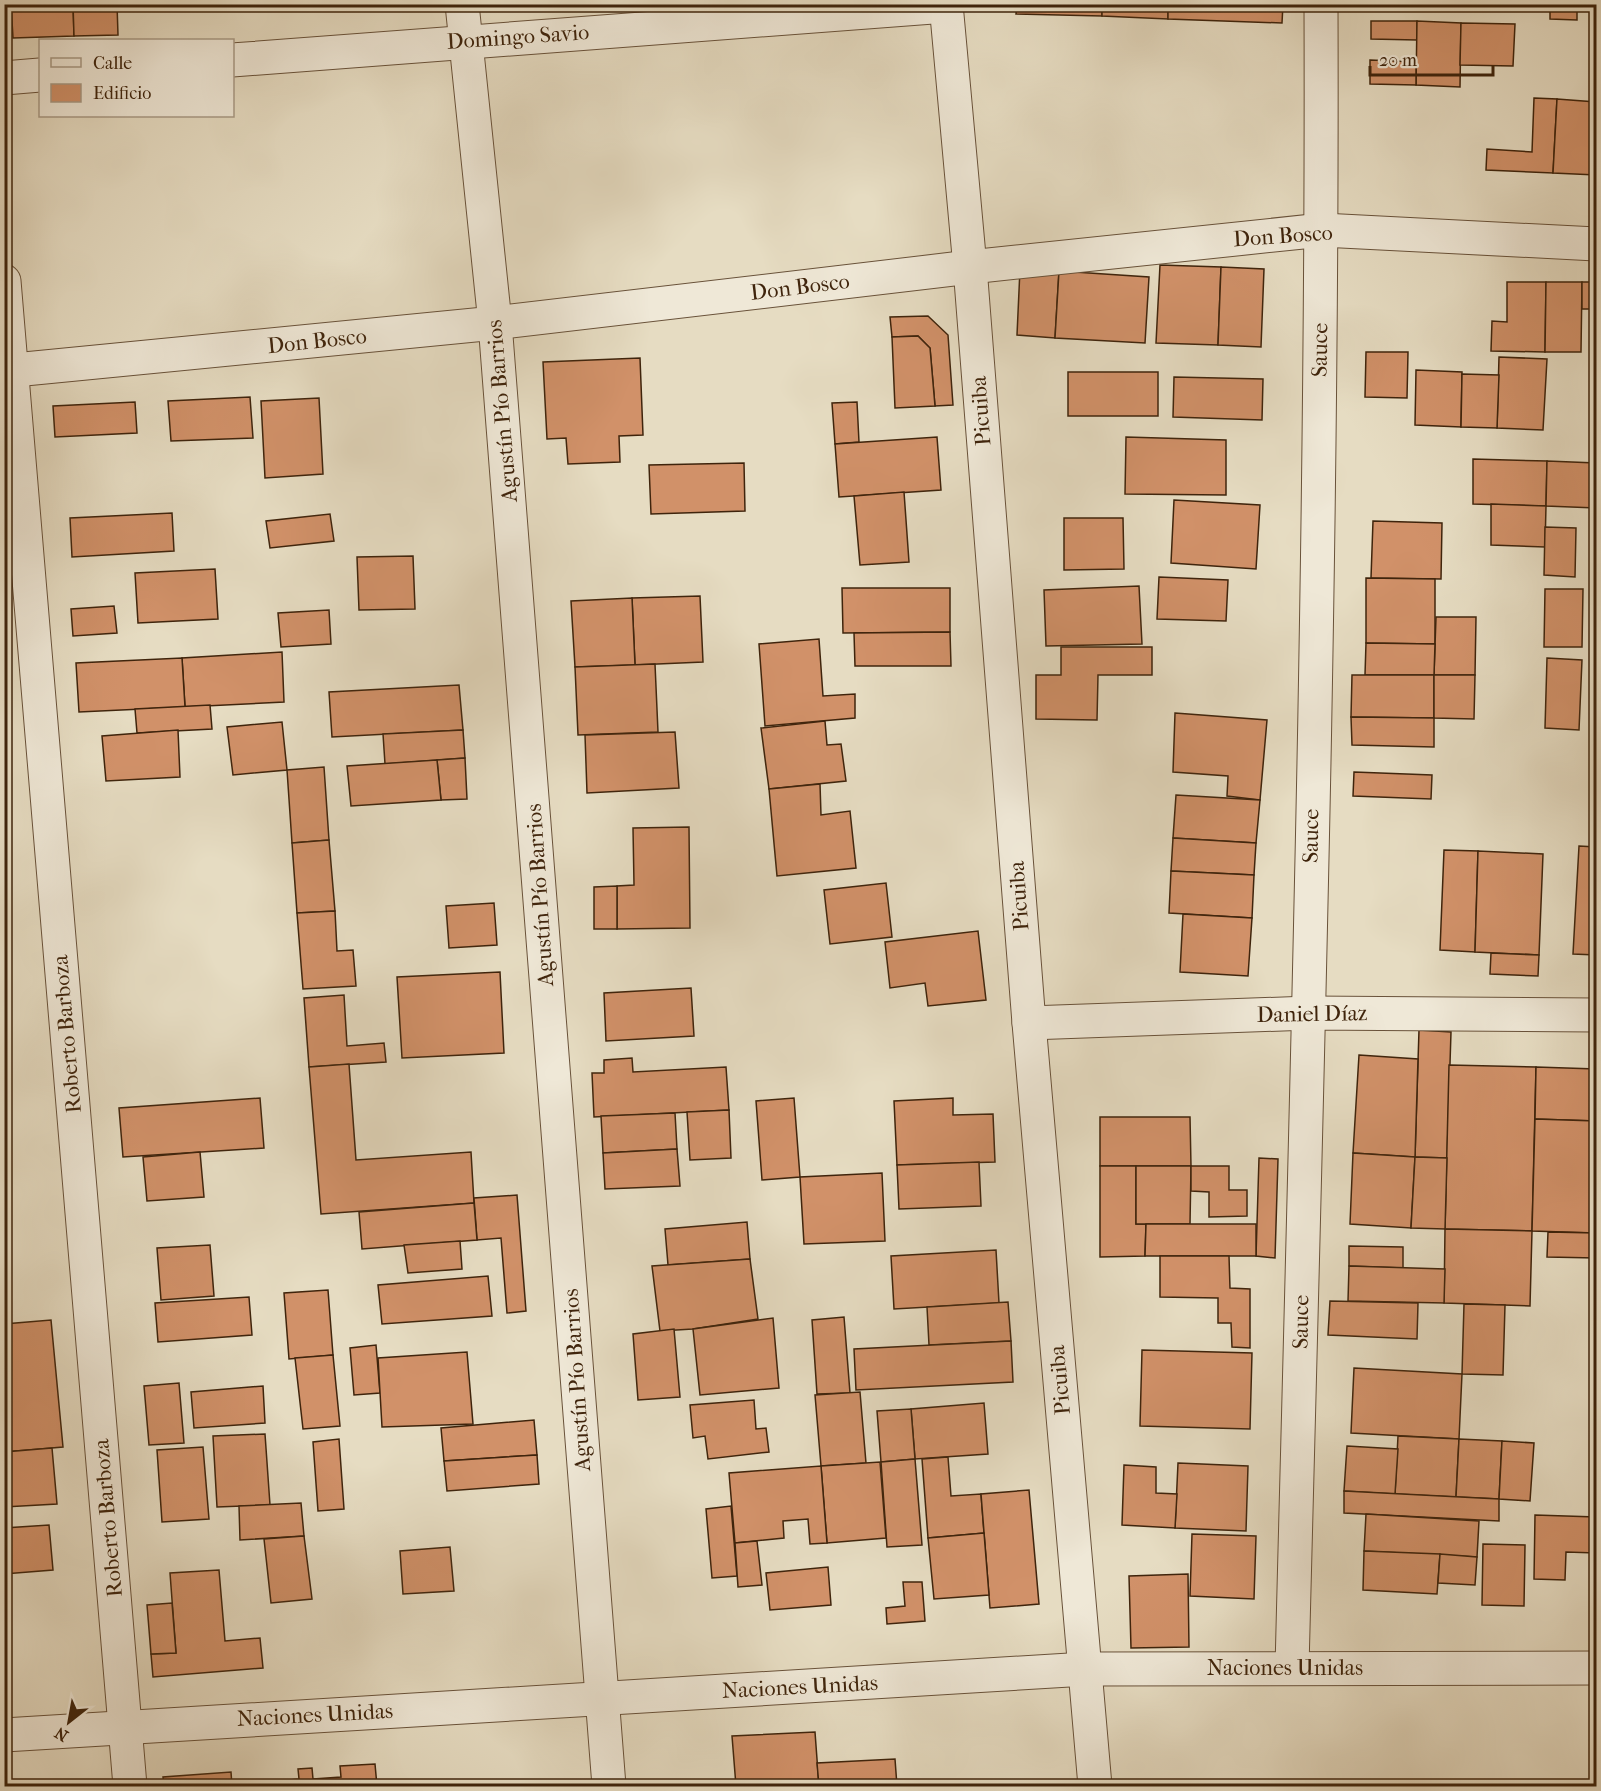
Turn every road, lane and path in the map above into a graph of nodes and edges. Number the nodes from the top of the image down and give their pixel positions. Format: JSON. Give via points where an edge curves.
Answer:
{"nodes":[{"id":1,"x":462,"y":4,"type":"edge"},
{"id":2,"x":1321,"y":4,"type":"edge"},
{"id":3,"x":946,"y":5,"type":"edge"},
{"id":4,"x":465,"y":41,"type":"junction"},
{"id":5,"x":234,"y":60,"type":"edge"},
{"id":6,"x":39,"y":75,"type":"edge"},
{"id":7,"x":4,"y":78,"type":"edge"},
{"id":8,"x":1322,"y":231,"type":"junction"},
{"id":9,"x":1596,"y":244,"type":"edge"},
{"id":10,"x":970,"y":267,"type":"junction"},
{"id":11,"x":4,"y":281,"type":"edge"},
{"id":12,"x":495,"y":323,"type":"junction"},
{"id":13,"x":8,"y":370,"type":"edge"},
{"id":14,"x":1309,"y":1013,"type":"junction"},
{"id":15,"x":1596,"y":1015,"type":"edge"},
{"id":16,"x":1029,"y":1023,"type":"junction"},
{"id":17,"x":1292,"y":1668,"type":"junction"},
{"id":18,"x":1596,"y":1668,"type":"edge"},
{"id":19,"x":1086,"y":1669,"type":"junction"},
{"id":20,"x":602,"y":1699,"type":"junction"},
{"id":21,"x":125,"y":1726,"type":"junction"},
{"id":22,"x":4,"y":1735,"type":"edge"},
{"id":23,"x":130,"y":1786,"type":"edge"},
{"id":24,"x":609,"y":1786,"type":"edge"},
{"id":25,"x":1095,"y":1786,"type":"edge"}],
"edges":[{"from":1,"to":4,"type":"street","name":"Agustín Pío Barrios"},
{"from":2,"to":8,"type":"street","name":"Sauce"},
{"from":3,"to":4,"type":"street","name":"Domingo Savio"},
{"from":3,"to":10,"type":"street","name":"Picuiba"},
{"from":4,"to":5,"type":"street","name":"Domingo Savio"},
{"from":4,"to":12,"type":"street","name":"Agustín Pío Barrios"},
{"from":6,"to":7,"type":"street"},
{"from":8,"to":9,"type":"street","name":"Don Bosco"},
{"from":8,"to":10,"type":"street","name":"Don Bosco"},
{"from":8,"to":14,"type":"street","name":"Sauce"},
{"from":10,"to":12,"type":"street","name":"Don Bosco"},
{"from":10,"to":16,"type":"street","name":"Picuiba"},
{"from":11,"to":13,"type":"street","name":"Roberto Barboza"},
{"from":12,"to":13,"type":"street","name":"Don Bosco"},
{"from":12,"to":20,"type":"street","name":"Agustín Pío Barrios"},
{"from":13,"to":21,"type":"street","name":"Roberto Barboza"},
{"from":14,"to":15,"type":"street","name":"Daniel Díaz"},
{"from":14,"to":16,"type":"street","name":"Daniel Díaz"},
{"from":14,"to":17,"type":"street","name":"Sauce"},
{"from":16,"to":19,"type":"street","name":"Picuiba"},
{"from":17,"to":18,"type":"street","name":"Naciones Unidas"},
{"from":17,"to":19,"type":"street","name":"Naciones Unidas"},
{"from":19,"to":20,"type":"street","name":"Naciones Unidas"},
{"from":19,"to":25,"type":"street","name":"Picuiba"},
{"from":20,"to":21,"type":"street","name":"Naciones Unidas"},
{"from":20,"to":24,"type":"street","name":"Agustín Pío Barrios"},
{"from":21,"to":22,"type":"street","name":"Naciones Unidas"},
{"from":21,"to":23,"type":"street","name":"Roberto Barboza"}]}
